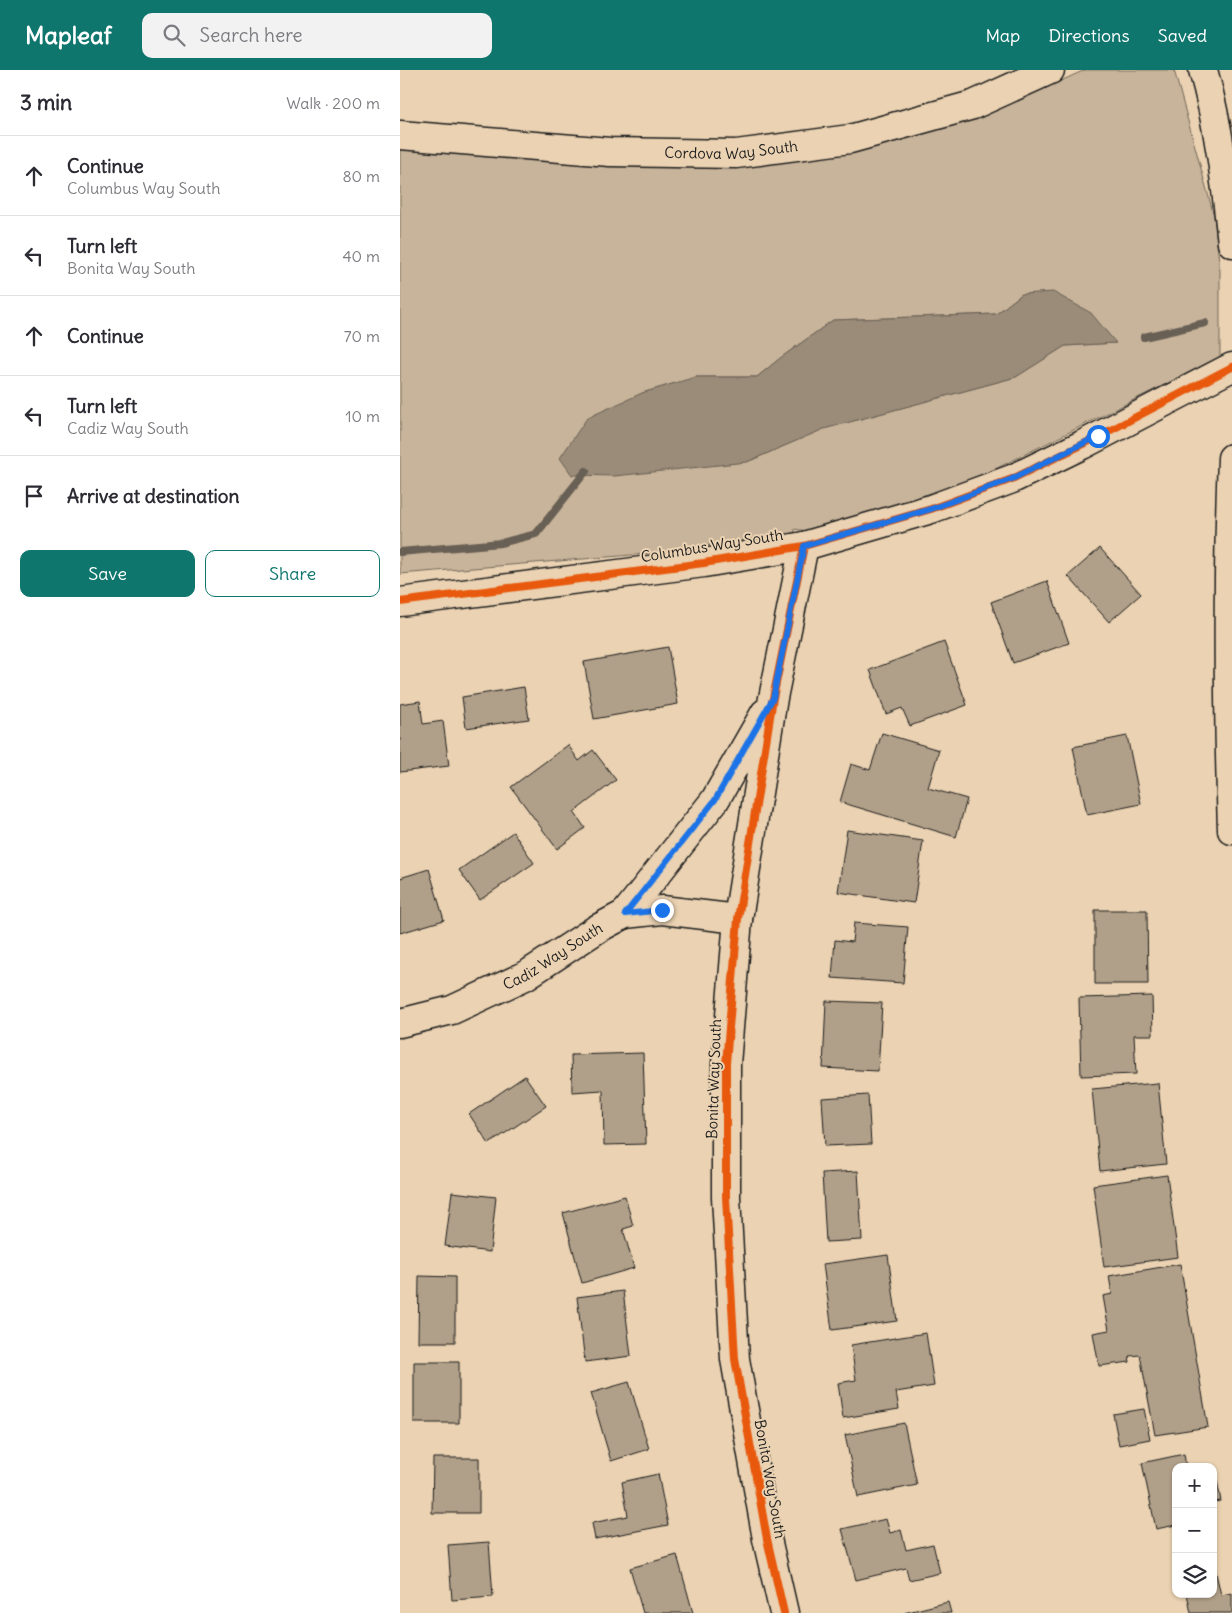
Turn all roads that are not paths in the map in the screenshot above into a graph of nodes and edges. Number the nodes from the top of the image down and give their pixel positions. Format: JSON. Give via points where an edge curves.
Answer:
{"nodes":[{"id":1,"x":1050,"y":70,"type":"edge"},
{"id":2,"x":1203,"y":70,"type":"edge"},
{"id":3,"x":400,"y":135,"type":"edge"},
{"id":4,"x":1232,"y":243,"type":"edge"},
{"id":5,"x":1232,"y":367,"type":"edge"},
{"id":6,"x":1232,"y":458,"type":"edge"},
{"id":7,"x":804,"y":546,"type":"junction"},
{"id":8,"x":400,"y":602,"type":"edge"},
{"id":9,"x":773,"y":698,"type":"junction"},
{"id":10,"x":1232,"y":830,"type":"edge"},
{"id":11,"x":625,"y":914,"type":"junction"},
{"id":12,"x":738,"y":919,"type":"junction"},
{"id":13,"x":400,"y":1023,"type":"edge"},
{"id":14,"x":784,"y":1613,"type":"edge"}],
"edges":[{"from":1,"to":3,"type":"street","name":"Cordova Way South","via":[[973,105],[850,139],[736,154],[610,152]]},
{"from":2,"to":4,"type":"street","via":[[1227,192]]},
{"from":5,"to":7,"type":"street","name":"Columbus Way South","via":[[1012,479],[931,509]]},
{"from":6,"to":10,"type":"street","via":[[1228,715]]},
{"from":7,"to":8,"type":"street","name":"Columbus Way South","via":[[704,563]]},
{"from":7,"to":9,"type":"street","name":"Bonita Way South"},
{"from":9,"to":11,"type":"street","via":[[715,800]]},
{"from":9,"to":12,"type":"street","name":"Bonita Way South"},
{"from":11,"to":12,"type":"street","name":"Cadiz Way South","via":[[662,910]]},
{"from":11,"to":13,"type":"street","name":"Cadiz Way South","via":[[525,976],[452,1010]]},
{"from":12,"to":14,"type":"street","name":"Bonita Way South","via":[[726,1064],[726,1197],[735,1359],[767,1539]]}]}
